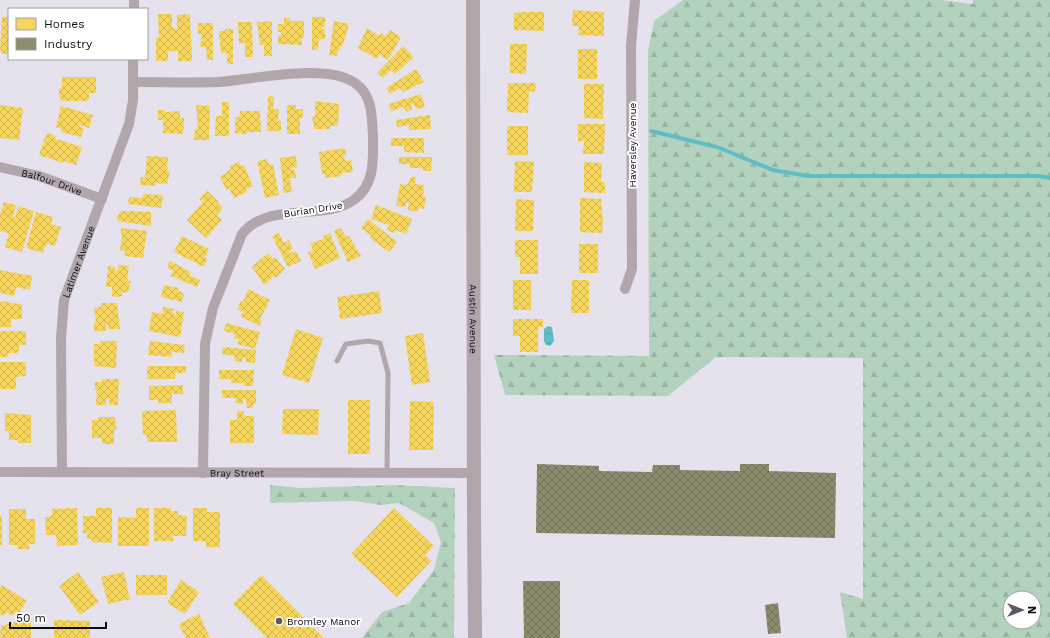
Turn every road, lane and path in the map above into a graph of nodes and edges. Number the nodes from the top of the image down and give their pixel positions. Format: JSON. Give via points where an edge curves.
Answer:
{"nodes":[{"id":1,"x":473,"y":0,"type":"edge"},
{"id":2,"x":635,"y":0,"type":"edge"},
{"id":3,"x":133,"y":60,"type":"edge"},
{"id":4,"x":133,"y":82,"type":"junction"},
{"id":5,"x":0,"y":167,"type":"edge"},
{"id":6,"x":102,"y":199,"type":"junction"},
{"id":7,"x":625,"y":289,"type":"dead end"},
{"id":8,"x":337,"y":361,"type":"dead end"},
{"id":9,"x":0,"y":472,"type":"edge"},
{"id":10,"x":62,"y":472,"type":"junction"},
{"id":11,"x":203,"y":473,"type":"junction"},
{"id":12,"x":474,"y":473,"type":"junction"},
{"id":13,"x":387,"y":474,"type":"junction"},
{"id":14,"x":475,"y":638,"type":"edge"}],
"edges":[{"from":1,"to":12,"type":"main road","name":"Austin Avenue"},
{"from":2,"to":7,"type":"street","name":"Haversley Avenue","via":[[631,46],[632,269]]},
{"from":3,"to":4,"type":"street","name":"Latimer Avenue"},
{"from":4,"to":6,"type":"street","name":"Latimer Avenue","via":[[129,124]]},
{"from":4,"to":11,"type":"street","name":"Burian Drive","via":[[218,82],[275,75],[334,75],[346,78],[363,90],[372,112],[373,165],[367,185],[355,199],[335,207],[270,216],[248,227],[242,234],[213,308],[205,344]]},
{"from":5,"to":6,"type":"street","name":"Balfour Drive","via":[[38,176]]},
{"from":6,"to":10,"type":"street","name":"Latimer Avenue","via":[[68,287],[63,311]]},
{"from":8,"to":13,"type":"lane","via":[[346,344],[368,341],[380,343],[388,373]]},
{"from":9,"to":10,"type":"street","name":"Bray Street"},
{"from":10,"to":11,"type":"street","name":"Bray Street"},
{"from":11,"to":13,"type":"street","name":"Bray Street"},
{"from":12,"to":13,"type":"street","name":"Bray Street"},
{"from":12,"to":14,"type":"main road","name":"Austin Avenue"}]}
